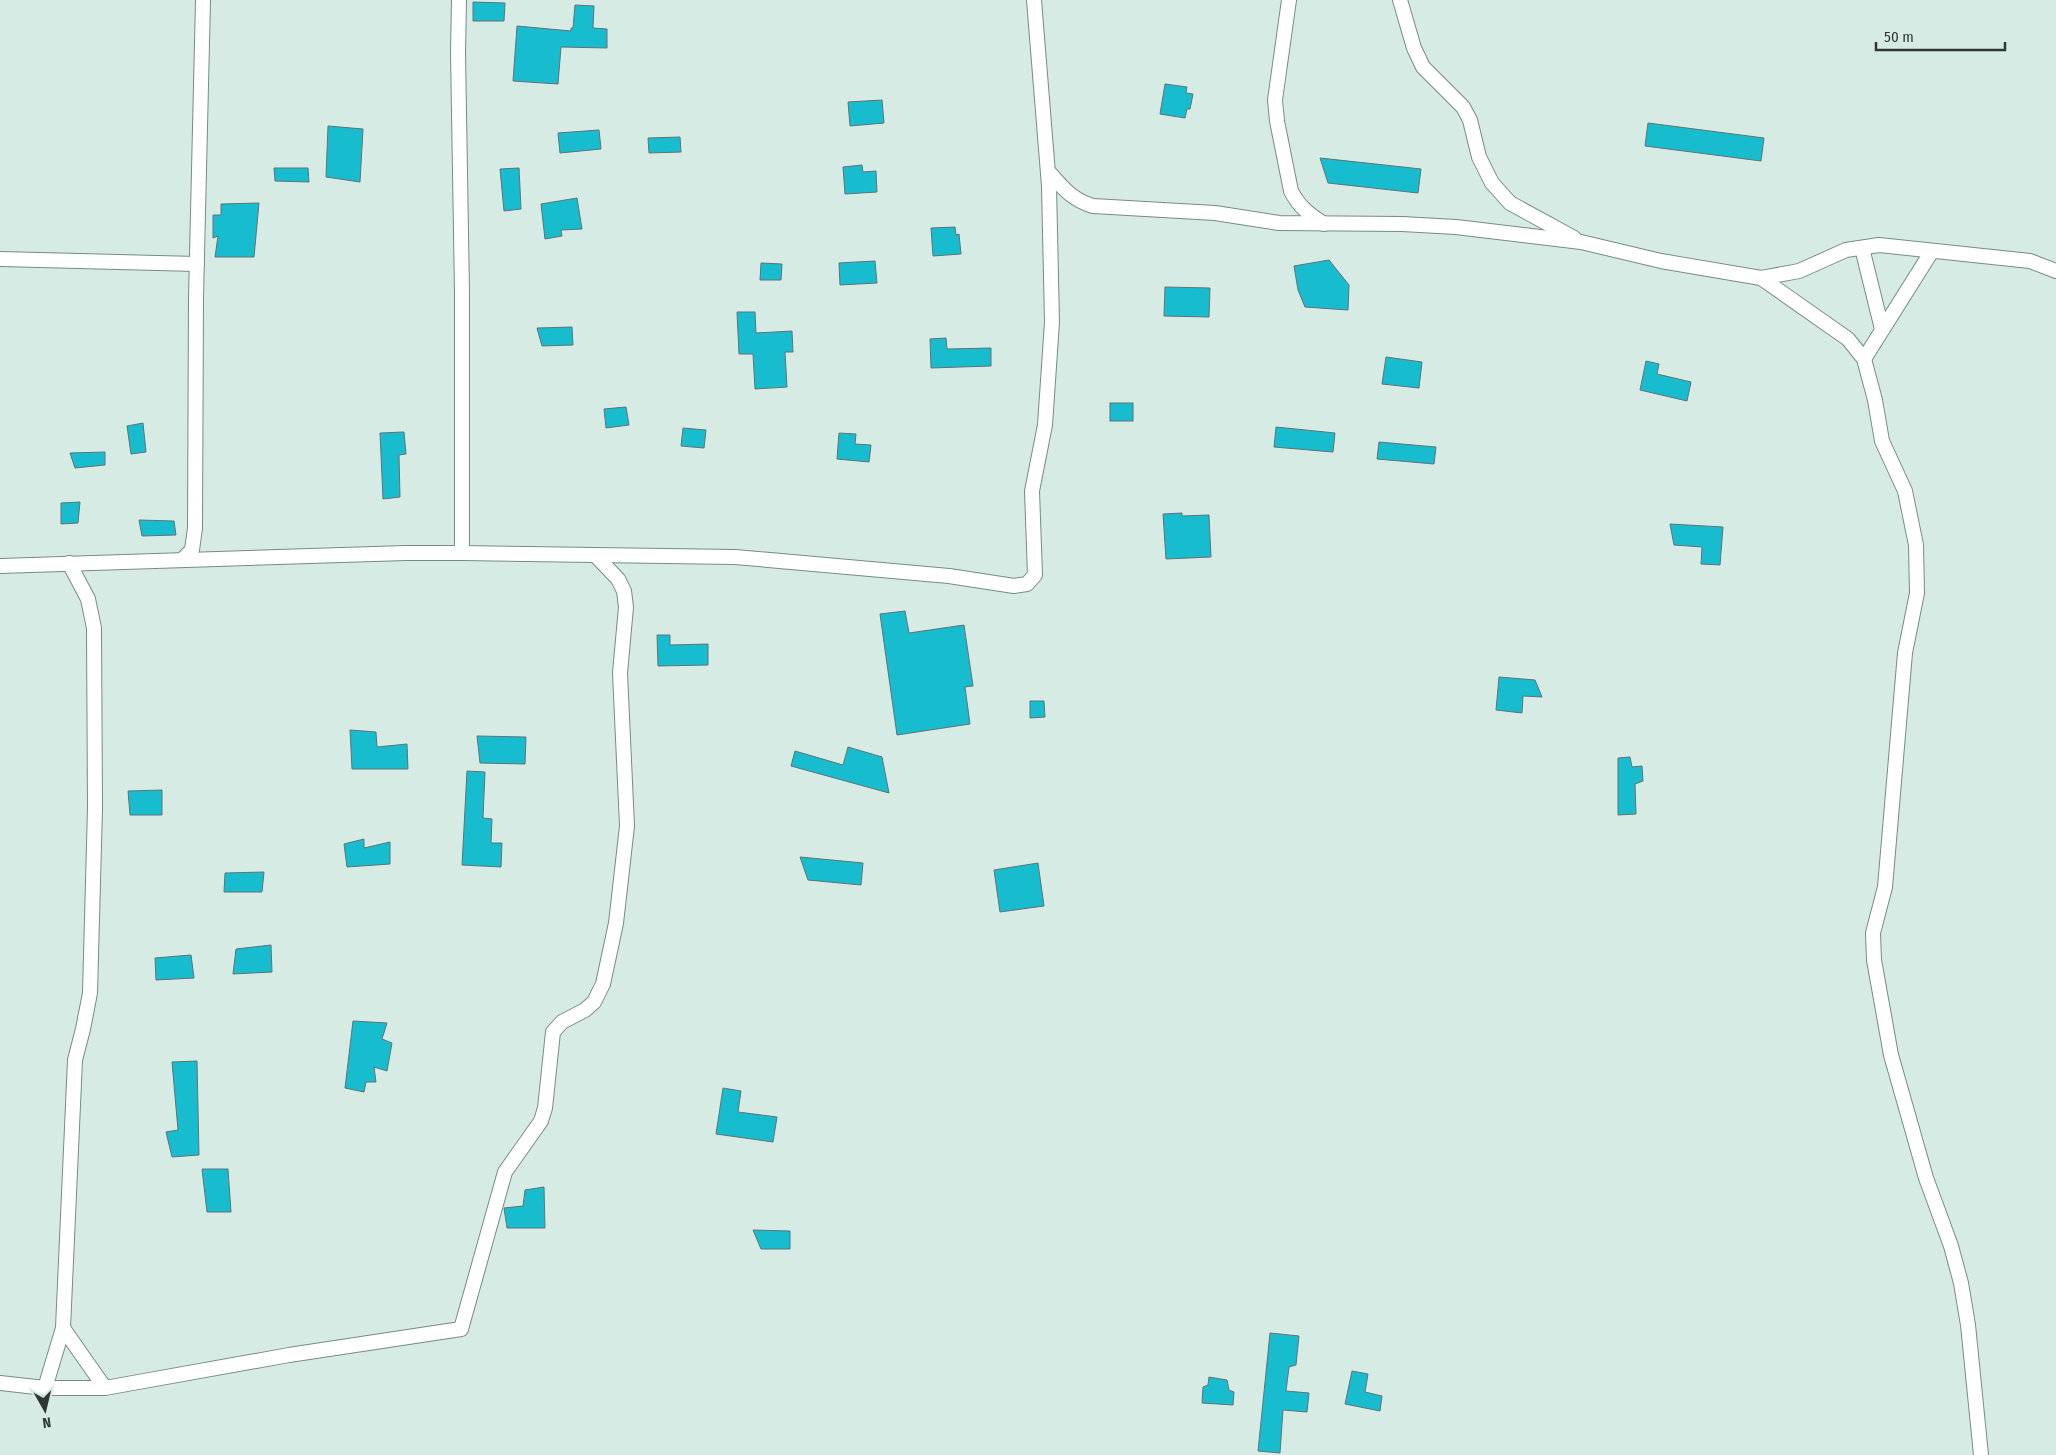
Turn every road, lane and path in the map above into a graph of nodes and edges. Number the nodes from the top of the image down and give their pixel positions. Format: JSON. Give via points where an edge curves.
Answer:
{"nodes":[{"id":1,"x":203,"y":0,"type":"edge"},
{"id":2,"x":459,"y":0,"type":"edge"},
{"id":3,"x":1034,"y":0,"type":"edge"},
{"id":4,"x":1289,"y":0,"type":"edge"},
{"id":5,"x":1400,"y":0,"type":"edge"},
{"id":6,"x":1048,"y":171,"type":"junction"},
{"id":7,"x":1324,"y":224,"type":"junction"},
{"id":8,"x":1580,"y":242,"type":"junction"},
{"id":9,"x":1862,"y":248,"type":"junction"},
{"id":10,"x":1932,"y":251,"type":"junction"},
{"id":11,"x":0,"y":259,"type":"edge"},
{"id":12,"x":197,"y":264,"type":"junction"},
{"id":13,"x":2056,"y":272,"type":"edge"},
{"id":14,"x":1761,"y":278,"type":"junction"},
{"id":15,"x":1882,"y":329,"type":"junction"},
{"id":16,"x":1864,"y":359,"type":"junction"},
{"id":17,"x":462,"y":553,"type":"junction"},
{"id":18,"x":595,"y":555,"type":"junction"},
{"id":19,"x":182,"y":560,"type":"junction"},
{"id":20,"x":69,"y":564,"type":"junction"},
{"id":21,"x":0,"y":566,"type":"edge"},
{"id":22,"x":63,"y":1328,"type":"junction"},
{"id":23,"x":0,"y":1383,"type":"edge"},
{"id":24,"x":45,"y":1388,"type":"junction"},
{"id":25,"x":105,"y":1388,"type":"junction"},
{"id":26,"x":1981,"y":1455,"type":"edge"}],
"edges":[{"from":1,"to":12,"type":"street"},
{"from":2,"to":17,"type":"street"},
{"from":3,"to":6,"type":"street"},
{"from":4,"to":7,"type":"street","via":[[1275,100],[1277,121],[1296,201],[1306,213]]},
{"from":5,"to":8,"type":"street","via":[[1423,67],[1463,107],[1470,120],[1479,158],[1492,183],[1510,203]]},
{"from":6,"to":7,"type":"street","via":[[1071,196],[1093,206],[1215,213],[1279,224]]},
{"from":6,"to":18,"type":"street","via":[[1052,322],[1045,425],[1032,491],[1035,575],[1027,584],[1014,586],[949,576],[735,557]]},
{"from":7,"to":8,"type":"street","via":[[1456,227]]},
{"from":8,"to":14,"type":"street","via":[[1661,261]]},
{"from":9,"to":10,"type":"street","via":[[1880,245]]},
{"from":9,"to":14,"type":"street","via":[[1846,250],[1799,271]]},
{"from":9,"to":15,"type":"street"},
{"from":10,"to":13,"type":"street","via":[[2030,262]]},
{"from":10,"to":15,"type":"street"},
{"from":11,"to":12,"type":"street"},
{"from":12,"to":19,"type":"street","via":[[195,528],[192,550]]},
{"from":14,"to":16,"type":"street","via":[[1848,339]]},
{"from":15,"to":16,"type":"street"},
{"from":16,"to":26,"type":"street","via":[[1882,441],[1905,491],[1916,545],[1917,594],[1904,653],[1885,887],[1873,933],[1874,960],[1892,1055],[1926,1178],[1961,1283]]},
{"from":17,"to":18,"type":"street"},
{"from":17,"to":19,"type":"street"},
{"from":18,"to":25,"type":"street","via":[[618,579],[626,607],[620,673],[627,826],[616,923],[603,984],[594,1002],[562,1022],[553,1032],[541,1121],[505,1172],[461,1328]]},
{"from":19,"to":20,"type":"street"},
{"from":20,"to":21,"type":"street"},
{"from":20,"to":22,"type":"street","via":[[88,599],[94,628],[95,808],[90,993],[75,1060]]},
{"from":22,"to":24,"type":"street"},
{"from":22,"to":25,"type":"street"},
{"from":23,"to":24,"type":"street"},
{"from":24,"to":25,"type":"street"}]}
